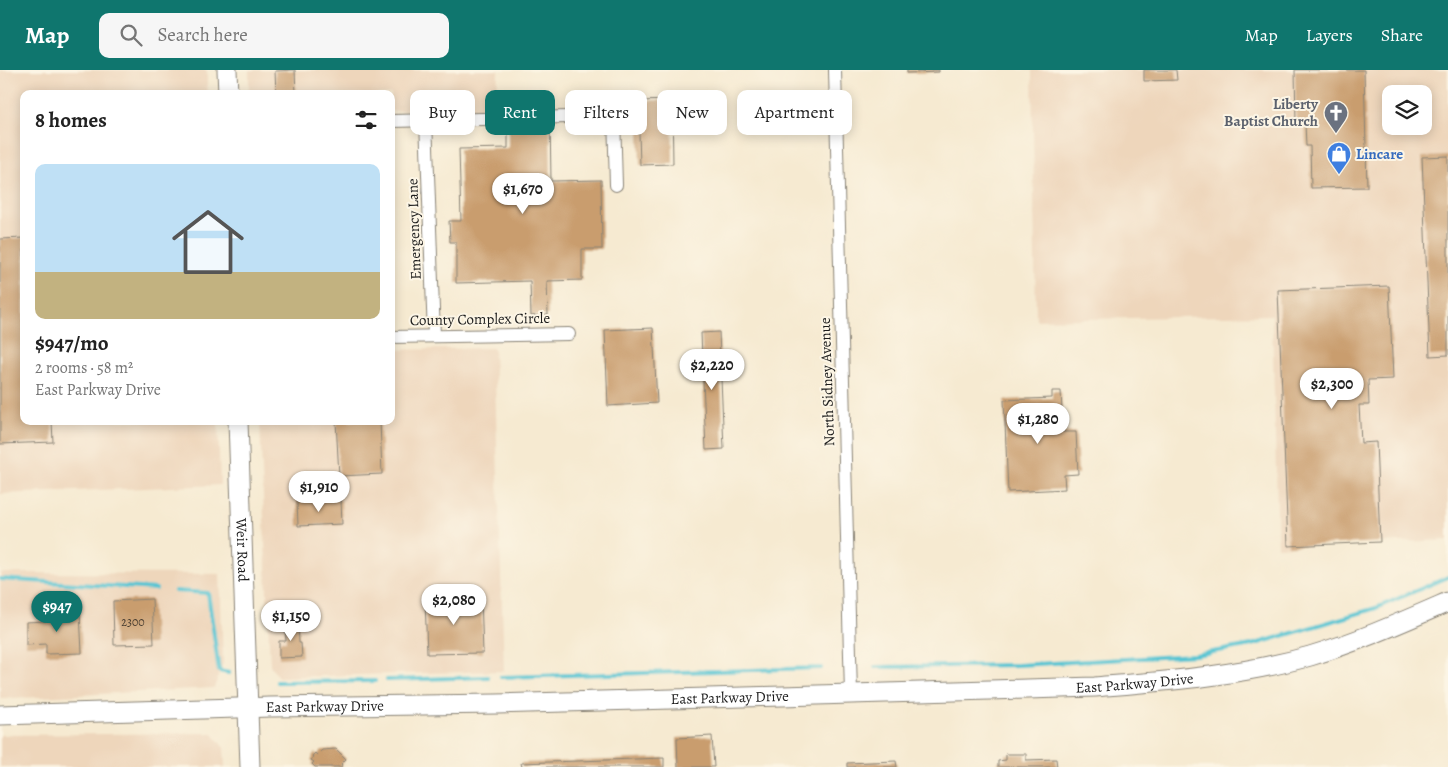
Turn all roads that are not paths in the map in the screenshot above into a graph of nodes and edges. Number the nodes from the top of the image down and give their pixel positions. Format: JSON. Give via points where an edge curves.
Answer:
{"nodes":[{"id":1,"x":227,"y":70,"type":"edge"},
{"id":2,"x":835,"y":70,"type":"edge"},
{"id":3,"x":228,"y":90,"type":"edge"},
{"id":4,"x":475,"y":119,"type":"edge"},
{"id":5,"x":410,"y":120,"type":"edge"},
{"id":6,"x":395,"y":121,"type":"edge"},
{"id":7,"x":427,"y":135,"type":"edge"},
{"id":8,"x":616,"y":185,"type":"dead end"},
{"id":9,"x":569,"y":334,"type":"dead end"},
{"id":10,"x":434,"y":336,"type":"junction"},
{"id":11,"x":395,"y":337,"type":"edge"},
{"id":12,"x":238,"y":425,"type":"edge"},
{"id":13,"x":1448,"y":602,"type":"edge"},
{"id":14,"x":851,"y":694,"type":"junction"},
{"id":15,"x":248,"y":708,"type":"junction"},
{"id":16,"x":0,"y":715,"type":"edge"},
{"id":17,"x":250,"y":767,"type":"edge"}],
"edges":[{"from":1,"to":3,"type":"main road"},
{"from":2,"to":14,"type":"street","name":"North Sidney Avenue"},
{"from":4,"to":8,"type":"street","via":[[614,116]]},
{"from":5,"to":6,"type":"street"},
{"from":7,"to":10,"type":"street","name":"Emergency Lane"},
{"from":9,"to":10,"type":"street","name":"County Complex Circle"},
{"from":10,"to":11,"type":"street","name":"County Complex Circle"},
{"from":12,"to":15,"type":"main road","name":"Weir Road"},
{"from":13,"to":14,"type":"main road","name":"East Parkway Drive","via":[[1360,640],[1274,665],[1232,673],[1095,687]]},
{"from":14,"to":15,"type":"main road","name":"East Parkway Drive"},
{"from":15,"to":16,"type":"main road","name":"East Parkway Drive"},
{"from":15,"to":17,"type":"main road","name":"Weir Road"}]}
